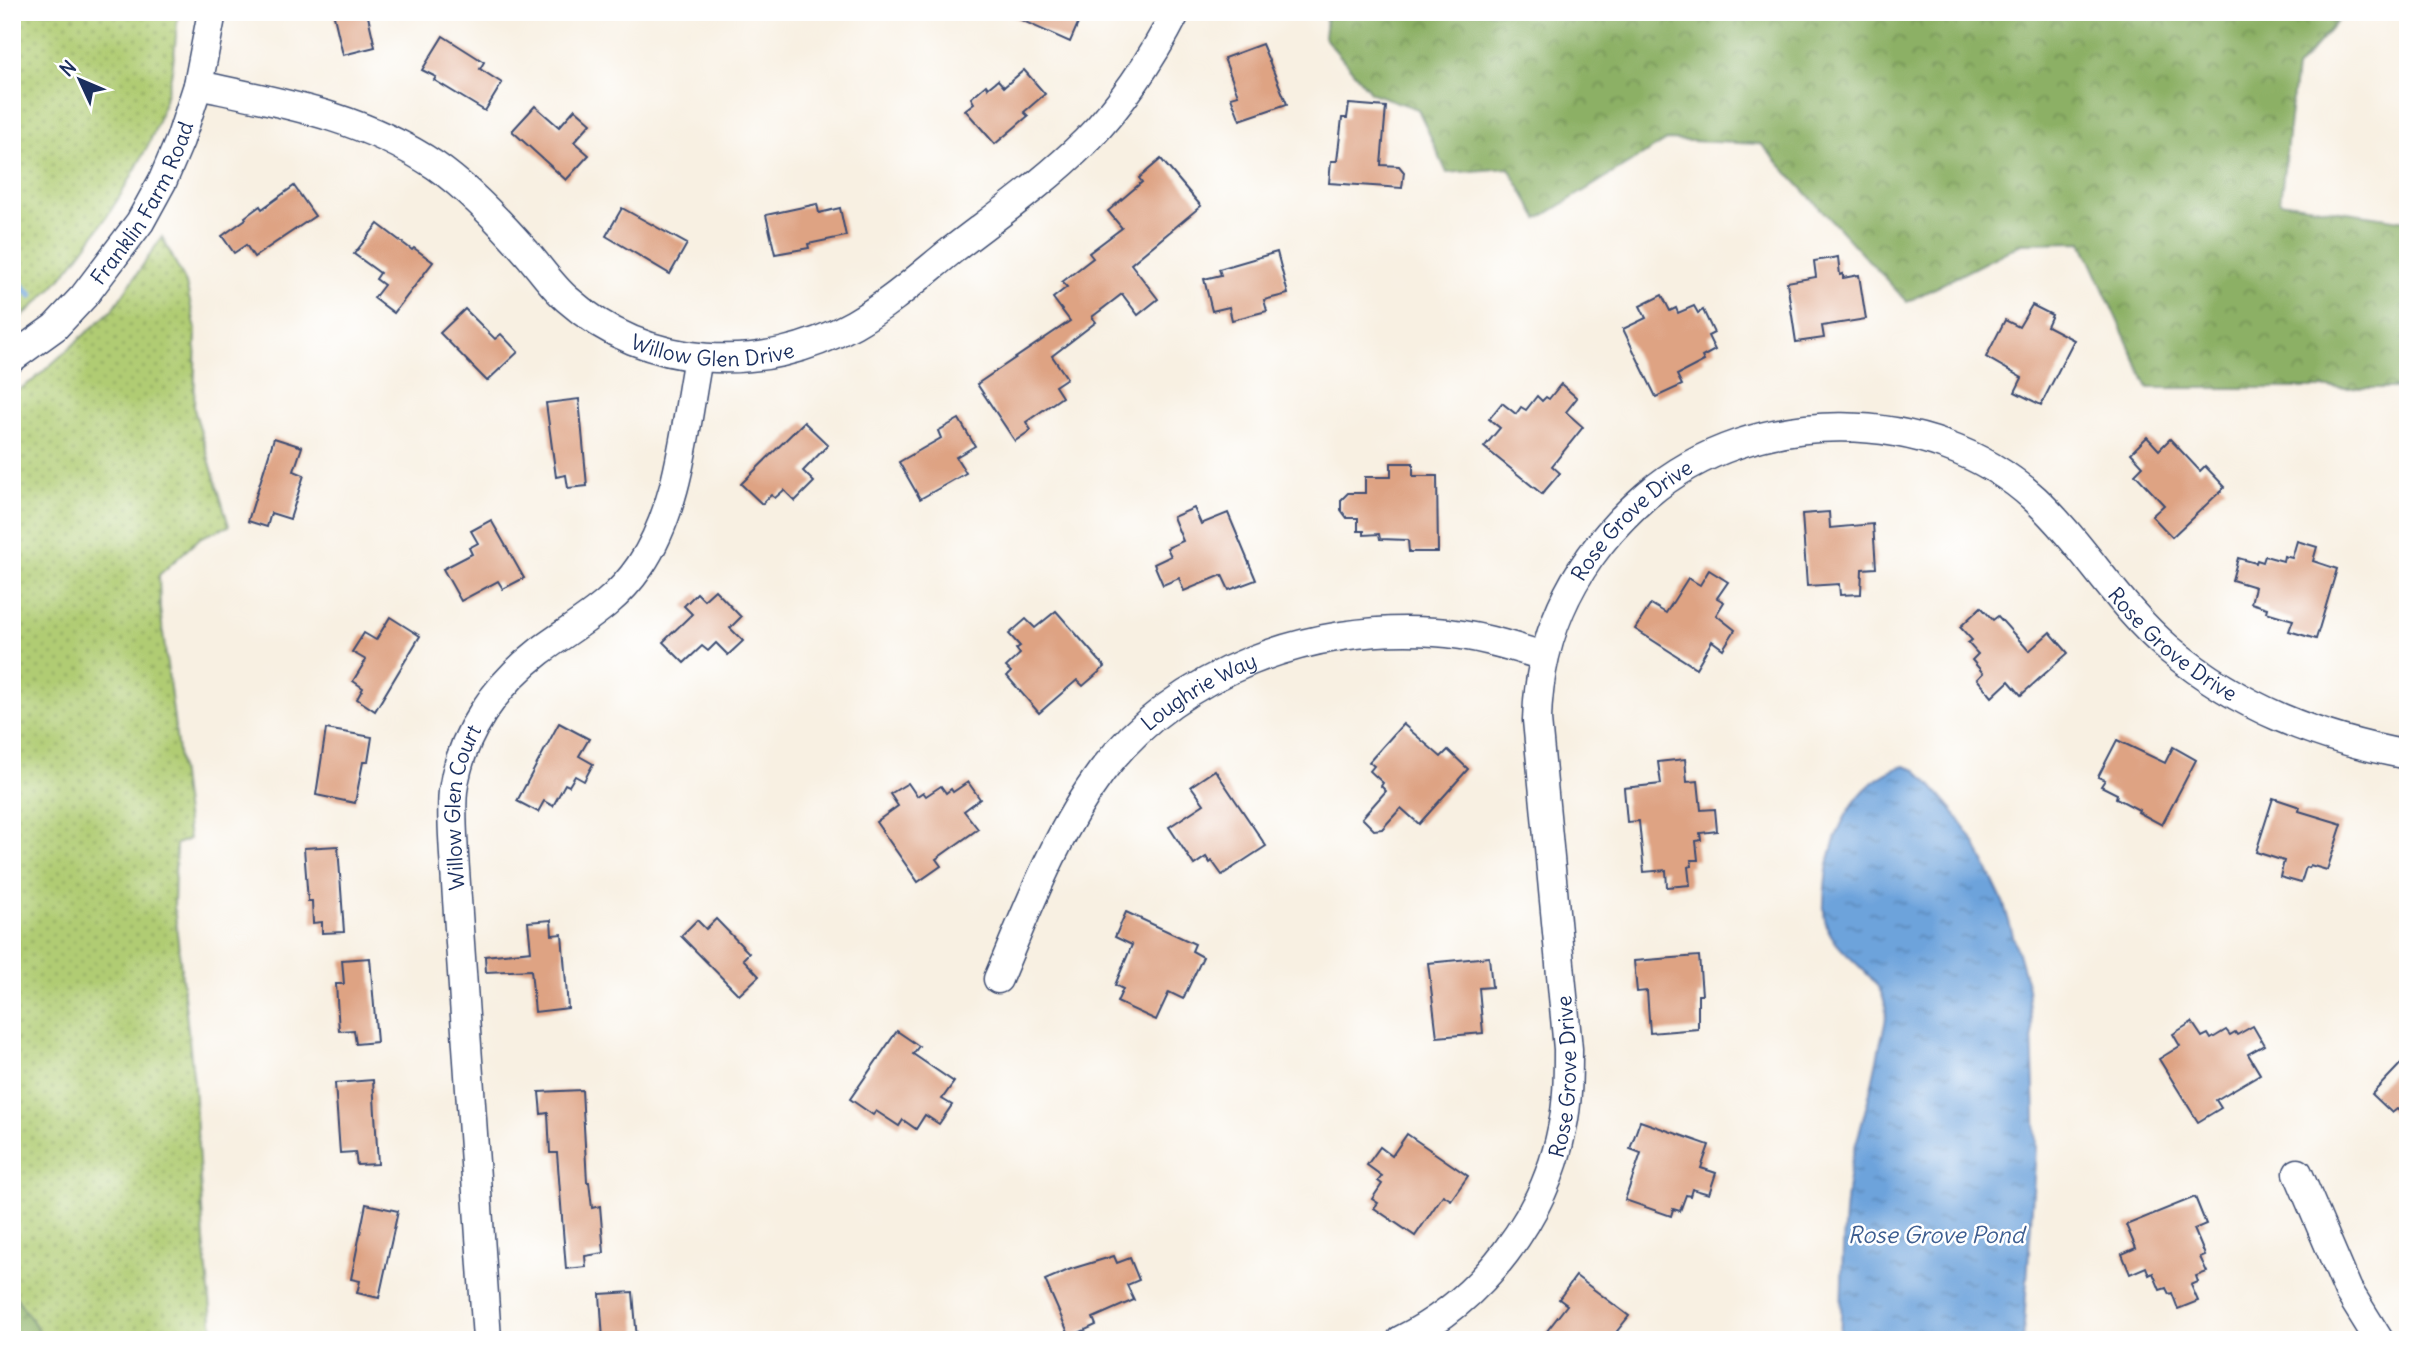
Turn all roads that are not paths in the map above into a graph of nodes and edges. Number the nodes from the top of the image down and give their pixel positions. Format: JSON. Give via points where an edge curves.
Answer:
{"nodes":[{"id":1,"x":212,"y":12,"type":"edge"},
{"id":2,"x":1176,"y":12,"type":"edge"},
{"id":3,"x":198,"y":85,"type":"junction"},
{"id":4,"x":12,"y":358,"type":"edge"},
{"id":5,"x":698,"y":358,"type":"junction"},
{"id":6,"x":1544,"y":656,"type":"junction"},
{"id":7,"x":2408,"y":755,"type":"edge"},
{"id":8,"x":998,"y":979,"type":"dead end"},
{"id":9,"x":2298,"y":1173,"type":"dead end"},
{"id":10,"x":1416,"y":1336,"type":"edge"},
{"id":11,"x":486,"y":1339,"type":"edge"},
{"id":12,"x":2379,"y":1340,"type":"edge"}],
"edges":[{"from":1,"to":3,"type":"street","name":"Franklin Farm Road"},
{"from":2,"to":5,"type":"street","name":"Willow Glen Drive","via":[[1132,87],[1086,140],[886,303],[817,341],[776,353]]},
{"from":3,"to":4,"type":"street","name":"Franklin Farm Road","via":[[176,150],[141,222],[55,327]]},
{"from":3,"to":5,"type":"street","name":"Willow Glen Drive","via":[[298,106],[390,139],[460,184],[564,297],[593,320],[621,336]]},
{"from":5,"to":11,"type":"street","name":"Willow Glen Court","via":[[671,499],[640,566],[617,595],[513,675],[471,731],[459,762],[452,808],[454,855]]},
{"from":6,"to":7,"type":"street","name":"Rose Grove Drive","via":[[1551,629],[1582,568],[1604,537],[1654,489],[1705,459],[1764,436],[1790,430],[1857,428],[1921,438],[1984,463],[2009,479],[2055,518],[2149,631],[2191,666],[2244,700],[2328,737]]},
{"from":6,"to":8,"type":"street","name":"Loughrie Way","via":[[1463,635],[1375,631],[1303,642],[1204,684],[1152,719],[1084,796],[1054,849]]},
{"from":6,"to":10,"type":"street","name":"Rose Grove Drive","via":[[1537,720],[1568,1049],[1562,1129],[1554,1163],[1509,1248],[1460,1300]]},
{"from":9,"to":12,"type":"street","via":[[2348,1290]]}]}
